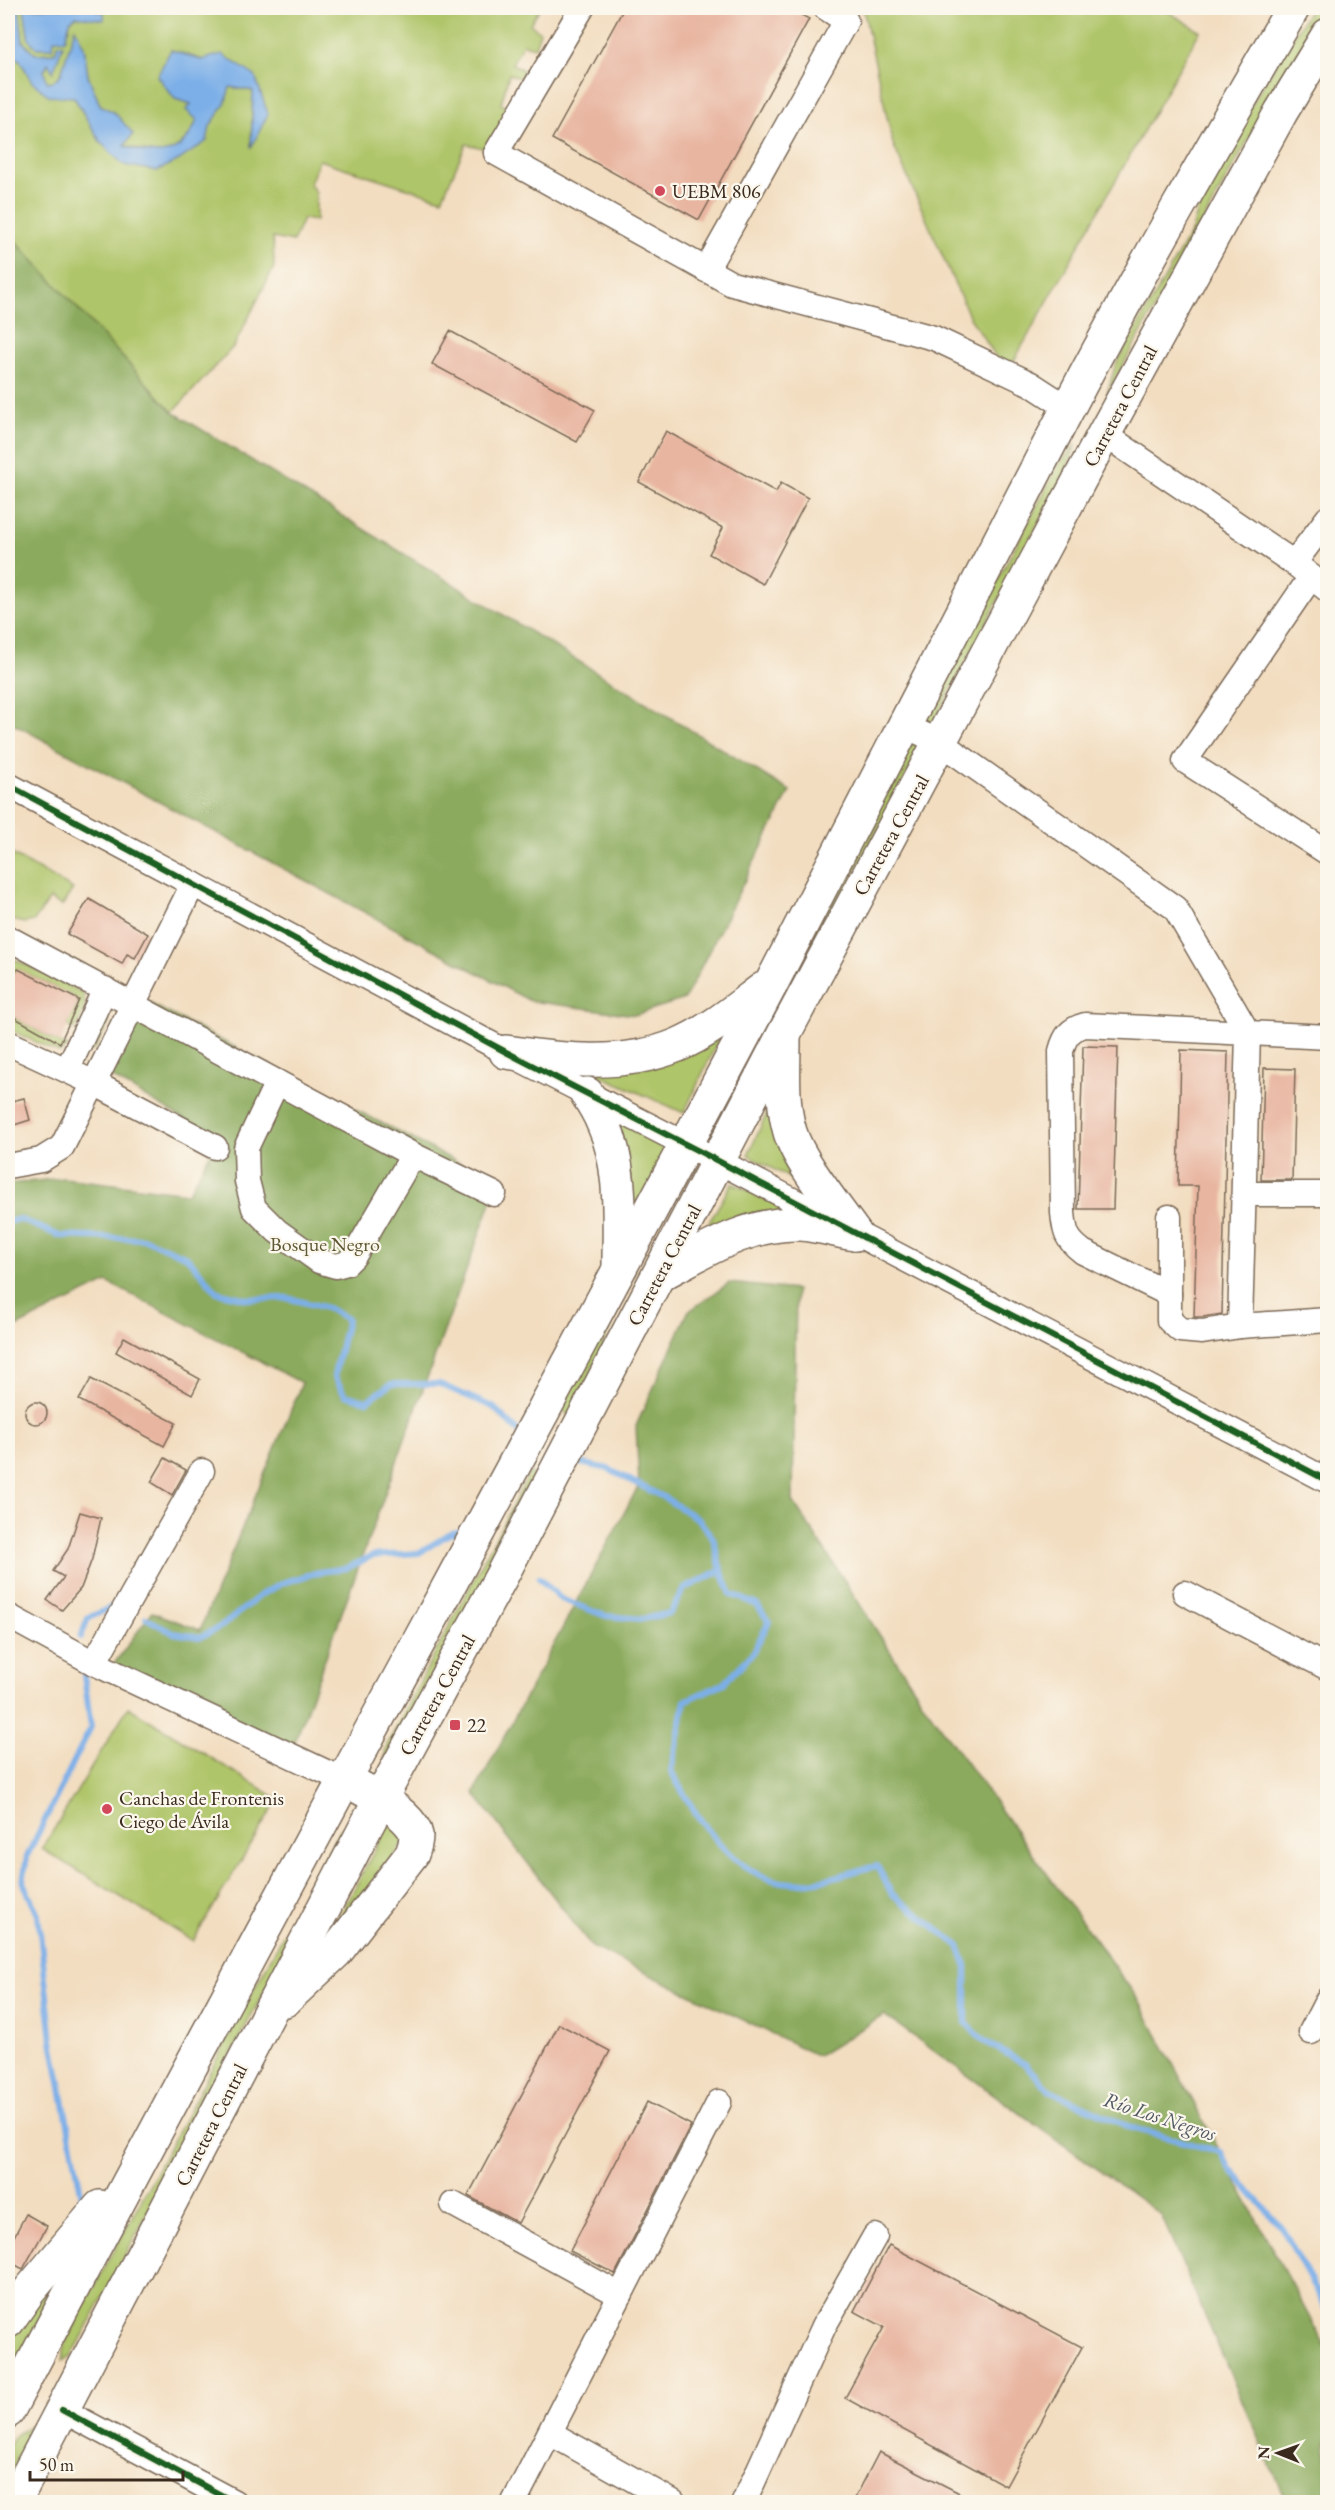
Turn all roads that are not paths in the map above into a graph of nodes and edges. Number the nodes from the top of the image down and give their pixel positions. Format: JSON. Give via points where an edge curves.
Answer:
{"nodes":[{"id":1,"x":582,"y":8,"type":"edge"},
{"id":2,"x":826,"y":8,"type":"edge"},
{"id":3,"x":1293,"y":8,"type":"edge"},
{"id":4,"x":1328,"y":35,"type":"edge"},
{"id":5,"x":706,"y":270,"type":"junction"},
{"id":6,"x":1068,"y":408,"type":"junction"},
{"id":7,"x":1104,"y":434,"type":"junction"},
{"id":8,"x":1328,"y":518,"type":"edge"},
{"id":9,"x":1311,"y":577,"type":"edge"},
{"id":10,"x":904,"y":725,"type":"junction"},
{"id":11,"x":941,"y":743,"type":"junction"},
{"id":12,"x":8,"y":785,"type":"edge"},
{"id":13,"x":1328,"y":854,"type":"edge"},
{"id":14,"x":193,"y":884,"type":"junction"},
{"id":15,"x":8,"y":939,"type":"edge"},
{"id":16,"x":771,"y":983,"type":"junction"},
{"id":17,"x":105,"y":989,"type":"junction"},
{"id":18,"x":134,"y":1004,"type":"junction"},
{"id":19,"x":1248,"y":1033,"type":"junction"},
{"id":20,"x":784,"y":1034,"type":"junction"},
{"id":21,"x":1328,"y":1037,"type":"edge"},
{"id":22,"x":8,"y":1043,"type":"edge"},
{"id":23,"x":506,"y":1052,"type":"junction"},
{"id":24,"x":67,"y":1070,"type":"junction"},
{"id":25,"x":277,"y":1082,"type":"junction"},
{"id":26,"x":94,"y":1083,"type":"junction"},
{"id":27,"x":587,"y":1094,"type":"junction"},
{"id":28,"x":215,"y":1146,"type":"dead end"},
{"id":29,"x":684,"y":1146,"type":"junction"},
{"id":30,"x":413,"y":1155,"type":"junction"},
{"id":31,"x":718,"y":1161,"type":"junction"},
{"id":32,"x":8,"y":1166,"type":"edge"},
{"id":33,"x":494,"y":1194,"type":"dead end"},
{"id":34,"x":1245,"y":1194,"type":"junction"},
{"id":35,"x":1328,"y":1194,"type":"edge"},
{"id":36,"x":1169,"y":1217,"type":"dead end"},
{"id":37,"x":855,"y":1234,"type":"junction"},
{"id":38,"x":619,"y":1272,"type":"junction"},
{"id":39,"x":659,"y":1275,"type":"junction"},
{"id":40,"x":1169,"y":1294,"type":"junction"},
{"id":41,"x":1328,"y":1320,"type":"edge"},
{"id":42,"x":1240,"y":1326,"type":"junction"},
{"id":43,"x":202,"y":1471,"type":"dead end"},
{"id":44,"x":1328,"y":1481,"type":"edge"},
{"id":45,"x":1185,"y":1593,"type":"dead end"},
{"id":46,"x":8,"y":1616,"type":"edge"},
{"id":47,"x":94,"y":1663,"type":"junction"},
{"id":48,"x":1328,"y":1668,"type":"edge"},
{"id":49,"x":343,"y":1780,"type":"junction"},
{"id":50,"x":381,"y":1798,"type":"junction"},
{"id":51,"x":1328,"y":1999,"type":"edge"},
{"id":52,"x":266,"y":2019,"type":"junction"},
{"id":53,"x":1311,"y":2032,"type":"dead end"},
{"id":54,"x":719,"y":2102,"type":"dead end"},
{"id":55,"x":132,"y":2173,"type":"junction"},
{"id":56,"x":453,"y":2204,"type":"dead end"},
{"id":57,"x":875,"y":2236,"type":"dead end"},
{"id":58,"x":620,"y":2295,"type":"junction"},
{"id":59,"x":8,"y":2321,"type":"edge"},
{"id":60,"x":12,"y":2391,"type":"edge"},
{"id":61,"x":62,"y":2410,"type":"junction"},
{"id":62,"x":550,"y":2433,"type":"junction"},
{"id":63,"x":14,"y":2502,"type":"edge"},
{"id":64,"x":234,"y":2502,"type":"edge"},
{"id":65,"x":514,"y":2502,"type":"edge"},
{"id":66,"x":673,"y":2502,"type":"edge"},
{"id":67,"x":744,"y":2502,"type":"edge"}],
"edges":[{"from":1,"to":5,"type":"street","via":[[496,153]]},
{"from":2,"to":5,"type":"street","via":[[846,21]]},
{"from":3,"to":6,"type":"highway","name":"Carretera Central","via":[[1189,186]]},
{"from":4,"to":7,"type":"highway","name":"Carretera Central","via":[[1281,112]]},
{"from":5,"to":6,"type":"street","via":[[732,284],[934,338],[1030,384]]},
{"from":6,"to":7,"type":"highway"},
{"from":6,"to":10,"type":"highway","name":"Carretera Central"},
{"from":7,"to":9,"type":"street"},
{"from":7,"to":11,"type":"highway","name":"Carretera Central"},
{"from":8,"to":9,"type":"street"},
{"from":9,"to":13,"type":"street","via":[[1185,761]]},
{"from":10,"to":11,"type":"street"},
{"from":10,"to":16,"type":"highway","name":"Carretera Central"},
{"from":11,"to":19,"type":"street","via":[[1175,908]]},
{"from":11,"to":20,"type":"highway","name":"Carretera Central"},
{"from":12,"to":14,"type":"street"},
{"from":14,"to":18,"type":"street"},
{"from":14,"to":23,"type":"street"},
{"from":15,"to":17,"type":"street"},
{"from":16,"to":23,"type":"highway","via":[[723,1019],[678,1045],[626,1059],[565,1060]]},
{"from":16,"to":29,"type":"highway","name":"Carretera Central"},
{"from":17,"to":18,"type":"street"},
{"from":17,"to":24,"type":"street"},
{"from":18,"to":25,"type":"street"},
{"from":18,"to":26,"type":"street"},
{"from":19,"to":21,"type":"street"},
{"from":19,"to":34,"type":"street"},
{"from":19,"to":40,"type":"street","via":[[1085,1025],[1064,1038],[1061,1062],[1065,1234],[1083,1252]]},
{"from":20,"to":31,"type":"highway","name":"Carretera Central"},
{"from":20,"to":37,"type":"highway","via":[[784,1090],[790,1132],[809,1169]]},
{"from":22,"to":24,"type":"street"},
{"from":23,"to":27,"type":"street"},
{"from":24,"to":26,"type":"street"},
{"from":25,"to":30,"type":"street"},
{"from":25,"to":30,"type":"street","via":[[246,1148],[247,1181],[254,1208],[277,1231],[319,1261],[336,1266],[354,1256]]},
{"from":26,"to":28,"type":"street"},
{"from":26,"to":32,"type":"street","via":[[62,1147],[41,1160]]},
{"from":27,"to":29,"type":"street"},
{"from":27,"to":38,"type":"highway","via":[[604,1124],[615,1165]]},
{"from":29,"to":31,"type":"street"},
{"from":29,"to":38,"type":"highway","name":"Carretera Central"},
{"from":30,"to":33,"type":"street"},
{"from":31,"to":37,"type":"street"},
{"from":31,"to":39,"type":"highway","name":"Carretera Central"},
{"from":34,"to":35,"type":"street"},
{"from":34,"to":42,"type":"street"},
{"from":36,"to":40,"type":"street"},
{"from":37,"to":39,"type":"highway","via":[[801,1224],[763,1227],[726,1240]]},
{"from":37,"to":44,"type":"street"},
{"from":38,"to":49,"type":"highway","name":"Carretera Central"},
{"from":39,"to":50,"type":"highway","name":"Carretera Central"},
{"from":40,"to":42,"type":"street","via":[[1168,1320],[1180,1330],[1202,1332]]},
{"from":41,"to":42,"type":"street"},
{"from":43,"to":47,"type":"street"},
{"from":45,"to":48,"type":"street"},
{"from":46,"to":47,"type":"street"},
{"from":47,"to":49,"type":"street"},
{"from":49,"to":50,"type":"highway"},
{"from":49,"to":55,"type":"highway","name":"Carretera Central"},
{"from":50,"to":52,"type":"highway","name":"Carretera Central"},
{"from":50,"to":52,"type":"highway","via":[[411,1824],[416,1834],[412,1854],[336,1952]]},
{"from":51,"to":53,"type":"street"},
{"from":52,"to":61,"type":"highway","name":"Carretera Central"},
{"from":54,"to":58,"type":"street"},
{"from":55,"to":59,"type":"highway","via":[[86,2222]]},
{"from":55,"to":60,"type":"highway","name":"Carretera Central"},
{"from":56,"to":58,"type":"street"},
{"from":57,"to":67,"type":"street","via":[[824,2326]]},
{"from":58,"to":62,"type":"street"},
{"from":60,"to":61,"type":"highway"},
{"from":61,"to":63,"type":"highway","name":"Carretera Central"},
{"from":61,"to":64,"type":"street"},
{"from":62,"to":65,"type":"street"},
{"from":62,"to":66,"type":"street"}]}
